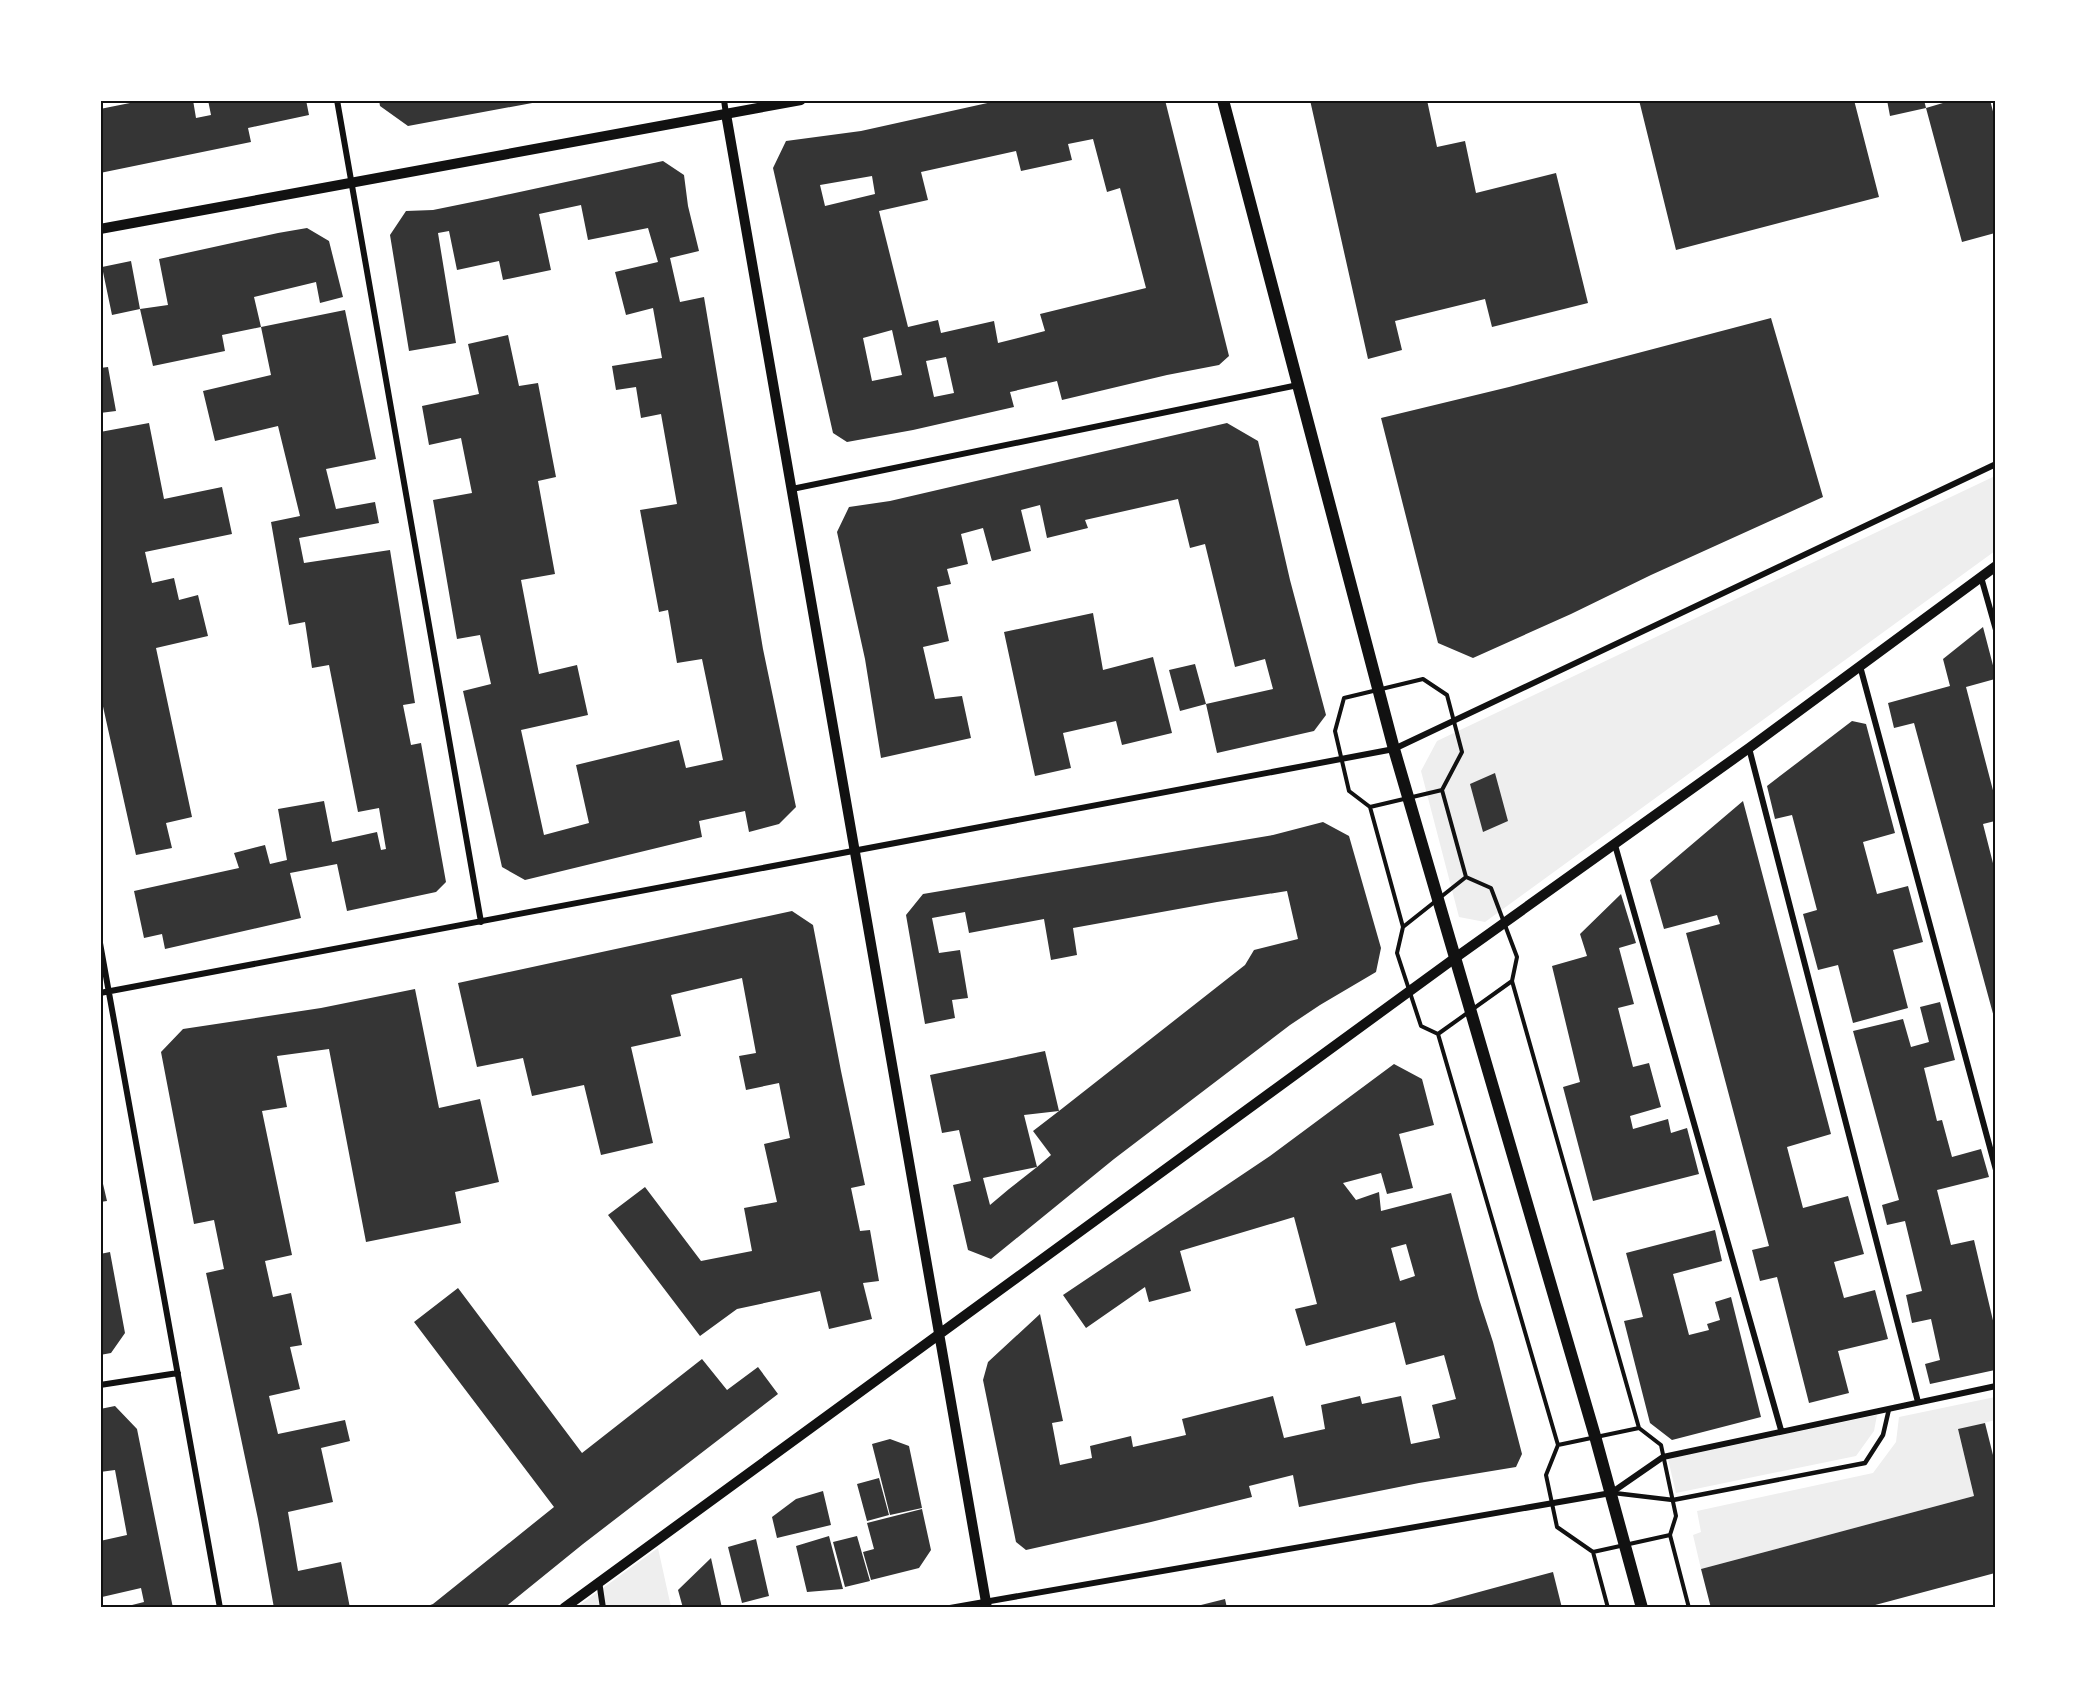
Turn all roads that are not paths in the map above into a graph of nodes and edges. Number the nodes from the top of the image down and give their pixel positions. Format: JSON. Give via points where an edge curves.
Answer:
{"nodes":[{"id":1,"x":337,"y":100,"type":"edge"},
{"id":2,"x":724,"y":100,"type":"edge"},
{"id":3,"x":801,"y":100,"type":"edge"},
{"id":4,"x":1223,"y":100,"type":"edge"},
{"id":5,"x":726,"y":114,"type":"junction"},
{"id":6,"x":352,"y":183,"type":"junction"},
{"id":7,"x":100,"y":229,"type":"edge"},
{"id":8,"x":1298,"y":385,"type":"junction"},
{"id":9,"x":1995,"y":464,"type":"edge"},
{"id":10,"x":792,"y":489,"type":"junction"},
{"id":11,"x":1995,"y":566,"type":"edge"},
{"id":12,"x":1981,"y":577,"type":"junction"},
{"id":13,"x":1995,"y":630,"type":"edge"},
{"id":14,"x":1860,"y":666,"type":"junction"},
{"id":15,"x":1749,"y":748,"type":"junction"},
{"id":16,"x":1394,"y":749,"type":"junction"},
{"id":17,"x":1615,"y":844,"type":"junction"},
{"id":18,"x":854,"y":850,"type":"junction"},
{"id":19,"x":481,"y":922,"type":"junction"},
{"id":20,"x":100,"y":943,"type":"edge"},
{"id":21,"x":1455,"y":958,"type":"junction"},
{"id":22,"x":109,"y":992,"type":"junction"},
{"id":23,"x":100,"y":993,"type":"edge"},
{"id":24,"x":1995,"y":1170,"type":"edge"},
{"id":25,"x":938,"y":1334,"type":"junction"},
{"id":26,"x":178,"y":1373,"type":"junction"},
{"id":27,"x":100,"y":1385,"type":"edge"},
{"id":28,"x":1995,"y":1386,"type":"edge"},
{"id":29,"x":1918,"y":1402,"type":"junction"},
{"id":30,"x":1889,"y":1408,"type":"junction"},
{"id":31,"x":1781,"y":1430,"type":"junction"},
{"id":32,"x":1611,"y":1493,"type":"junction"},
{"id":33,"x":599,"y":1581,"type":"junction"},
{"id":34,"x":987,"y":1604,"type":"edge"},
{"id":35,"x":220,"y":1608,"type":"edge"},
{"id":36,"x":564,"y":1608,"type":"edge"},
{"id":37,"x":603,"y":1608,"type":"edge"},
{"id":38,"x":950,"y":1608,"type":"edge"},
{"id":39,"x":1642,"y":1608,"type":"edge"}],
"edges":[{"from":1,"to":6,"type":"street"},
{"from":2,"to":5,"type":"street"},
{"from":3,"to":5,"type":"street"},
{"from":4,"to":8,"type":"main road"},
{"from":5,"to":6,"type":"street"},
{"from":5,"to":10,"type":"street"},
{"from":6,"to":7,"type":"street"},
{"from":6,"to":19,"type":"street"},
{"from":8,"to":10,"type":"street"},
{"from":8,"to":16,"type":"main road"},
{"from":9,"to":16,"type":"street"},
{"from":10,"to":18,"type":"street"},
{"from":11,"to":12,"type":"street"},
{"from":12,"to":13,"type":"street"},
{"from":12,"to":14,"type":"street"},
{"from":14,"to":15,"type":"street"},
{"from":14,"to":24,"type":"street"},
{"from":15,"to":17,"type":"street"},
{"from":15,"to":29,"type":"street"},
{"from":16,"to":18,"type":"street"},
{"from":16,"to":21,"type":"main road"},
{"from":17,"to":21,"type":"street"},
{"from":17,"to":31,"type":"street"},
{"from":18,"to":19,"type":"street"},
{"from":18,"to":25,"type":"street"},
{"from":19,"to":22,"type":"street"},
{"from":20,"to":22,"type":"street"},
{"from":21,"to":25,"type":"street"},
{"from":21,"to":32,"type":"main road"},
{"from":22,"to":23,"type":"street"},
{"from":22,"to":26,"type":"street"},
{"from":25,"to":33,"type":"street"},
{"from":25,"to":34,"type":"street"},
{"from":26,"to":27,"type":"street"},
{"from":26,"to":35,"type":"street"},
{"from":28,"to":29,"type":"street"},
{"from":29,"to":30,"type":"street"},
{"from":30,"to":31,"type":"street"},
{"from":30,"to":32,"type":"lane","via":[[1883,1435],[1865,1463],[1673,1500]]},
{"from":31,"to":32,"type":"street","via":[[1663,1457]]},
{"from":32,"to":34,"type":"street"},
{"from":32,"to":39,"type":"main road"},
{"from":33,"to":36,"type":"street"},
{"from":33,"to":37,"type":"street"},
{"from":34,"to":38,"type":"street"}]}
